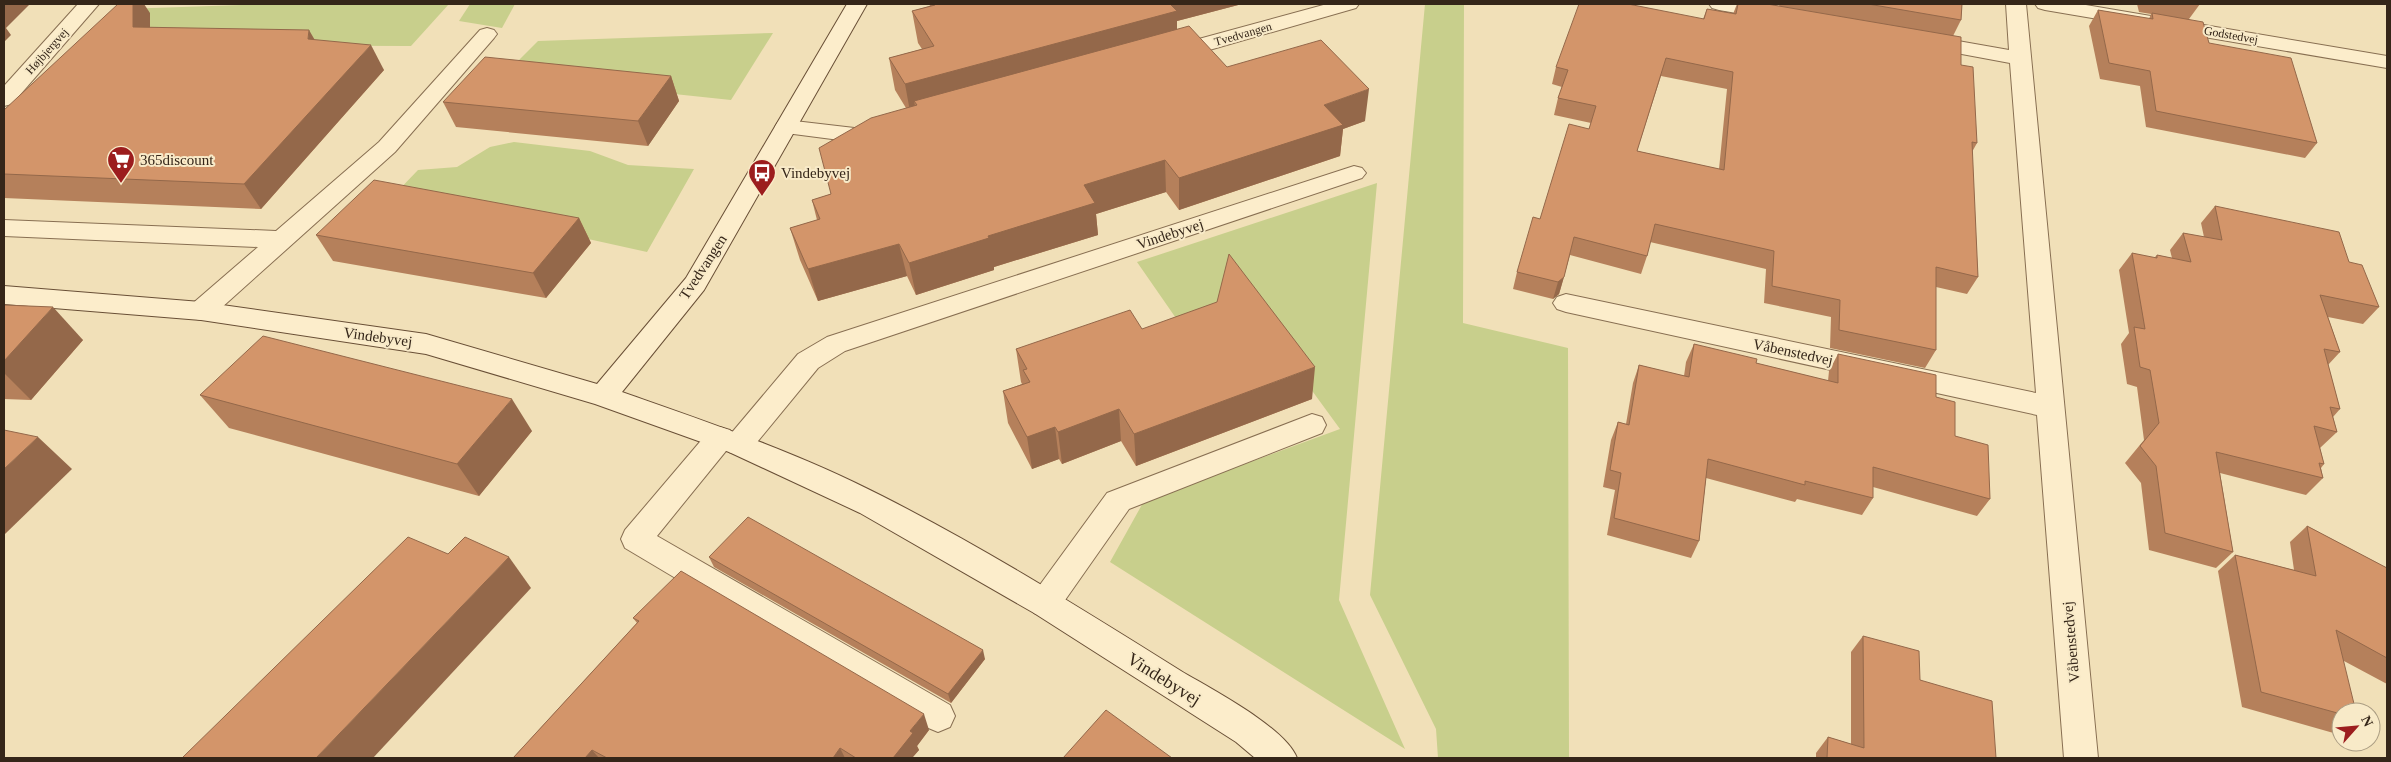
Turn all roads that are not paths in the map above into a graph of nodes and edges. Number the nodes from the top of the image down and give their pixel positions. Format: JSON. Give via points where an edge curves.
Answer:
{"nodes":[{"id":1,"x":89,"y":4,"type":"edge"},
{"id":2,"x":857,"y":4,"type":"edge"},
{"id":3,"x":1349,"y":4,"type":"edge"},
{"id":4,"x":1720,"y":4,"type":"edge"},
{"id":5,"x":2016,"y":4,"type":"edge"},
{"id":6,"x":2045,"y":4,"type":"edge"},
{"id":7,"x":1788,"y":16,"type":"edge"},
{"id":8,"x":487,"y":34,"type":"dead end"},
{"id":9,"x":1904,"y":38,"type":"edge"},
{"id":10,"x":1151,"y":59,"type":"edge"},
{"id":11,"x":2021,"y":59,"type":"junction"},
{"id":12,"x":2387,"y":62,"type":"edge"},
{"id":13,"x":4,"y":99,"type":"edge"},
{"id":14,"x":786,"y":127,"type":"junction"},
{"id":15,"x":897,"y":130,"type":"edge"},
{"id":16,"x":1354,"y":173,"type":"dead end"},
{"id":17,"x":4,"y":228,"type":"edge"},
{"id":18,"x":282,"y":240,"type":"junction"},
{"id":19,"x":4,"y":295,"type":"edge"},
{"id":20,"x":1566,"y":304,"type":"dead end"},
{"id":21,"x":201,"y":311,"type":"junction"},
{"id":22,"x":603,"y":396,"type":"junction"},
{"id":23,"x":2051,"y":407,"type":"junction"},
{"id":24,"x":1312,"y":425,"type":"dead end"},
{"id":25,"x":729,"y":441,"type":"junction"},
{"id":26,"x":1045,"y":604,"type":"junction"},
{"id":27,"x":938,"y":716,"type":"dead end"},
{"id":28,"x":1280,"y":758,"type":"edge"},
{"id":29,"x":2080,"y":758,"type":"edge"}],
"edges":[{"from":1,"to":13,"type":"street","name":"Højbjergvej"},
{"from":2,"to":14,"type":"street","name":"Tvedvangen"},
{"from":3,"to":10,"type":"street","name":"Tvedvangen"},
{"from":4,"to":7,"type":"street"},
{"from":5,"to":11,"type":"street","name":"Våbenstedvej"},
{"from":6,"to":12,"type":"street","name":"Godstedvej"},
{"from":8,"to":18,"type":"street","via":[[388,147]]},
{"from":9,"to":11,"type":"street"},
{"from":11,"to":23,"type":"street","name":"Våbenstedvej"},
{"from":14,"to":15,"type":"street","via":[[863,136]]},
{"from":14,"to":22,"type":"street","name":"Tvedvangen","via":[[695,284]]},
{"from":16,"to":25,"type":"street","name":"Vindebyvej","via":[[836,344],[808,361]]},
{"from":17,"to":18,"type":"street"},
{"from":18,"to":21,"type":"street"},
{"from":19,"to":21,"type":"street","name":"Vindebyvej"},
{"from":20,"to":23,"type":"street","name":"Våbenstedvej"},
{"from":21,"to":22,"type":"street","name":"Vindebyvej","via":[[426,344]]},
{"from":22,"to":25,"type":"street","name":"Vindebyvej"},
{"from":23,"to":29,"type":"street","name":"Våbenstedvej"},
{"from":24,"to":26,"type":"street","via":[[1118,501]]},
{"from":25,"to":26,"type":"street","name":"Vindebyvej","via":[[871,504]]},
{"from":25,"to":27,"type":"street","via":[[636,539]]},
{"from":26,"to":28,"type":"street","name":"Vindebyvej","via":[[1248,731]]}]}
